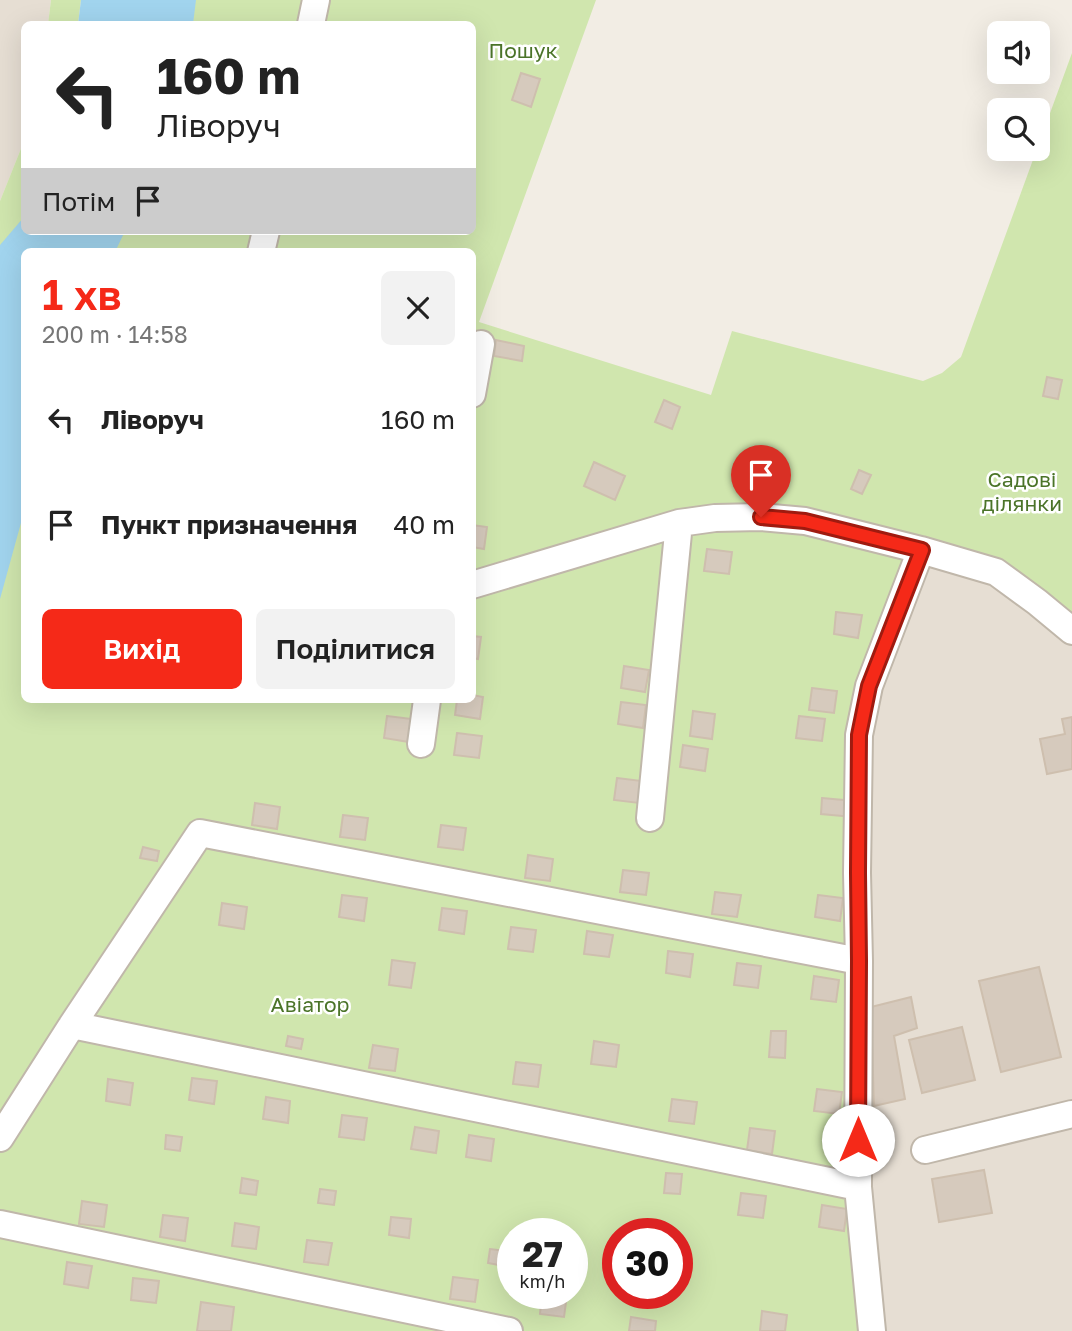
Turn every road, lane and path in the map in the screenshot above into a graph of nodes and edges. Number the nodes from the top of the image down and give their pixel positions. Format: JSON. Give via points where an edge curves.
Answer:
{"nodes":[{"id":1,"x":316,"y":0,"type":"edge"},
{"id":2,"x":312,"y":21,"type":"edge"},
{"id":3,"x":481,"y":344,"type":"dead end"},
{"id":4,"x":476,"y":372,"type":"edge"},
{"id":5,"x":678,"y":523,"type":"junction"},
{"id":6,"x":922,"y":550,"type":"junction"},
{"id":7,"x":476,"y":584,"type":"edge"},
{"id":8,"x":1072,"y":631,"type":"edge"},
{"id":9,"x":427,"y":703,"type":"edge"},
{"id":10,"x":421,"y":744,"type":"dead end"},
{"id":11,"x":650,"y":818,"type":"dead end"},
{"id":12,"x":859,"y":961,"type":"junction"},
{"id":13,"x":72,"y":1025,"type":"junction"},
{"id":14,"x":1072,"y":1114,"type":"edge"},
{"id":15,"x":0,"y":1138,"type":"edge"},
{"id":16,"x":925,"y":1150,"type":"dead end"},
{"id":17,"x":858,"y":1187,"type":"junction"},
{"id":18,"x":0,"y":1224,"type":"edge"},
{"id":19,"x":509,"y":1331,"type":"edge"},
{"id":20,"x":872,"y":1331,"type":"edge"}],
"edges":[{"from":1,"to":2,"type":"street"},
{"from":3,"to":4,"type":"street"},
{"from":5,"to":6,"type":"street","via":[[761,517],[805,521]]},
{"from":5,"to":7,"type":"street"},
{"from":5,"to":11,"type":"street"},
{"from":6,"to":8,"type":"street","via":[[996,572]]},
{"from":6,"to":12,"type":"street","via":[[869,686],[859,735]]},
{"from":9,"to":10,"type":"street"},
{"from":12,"to":13,"type":"street","via":[[200,833]]},
{"from":12,"to":17,"type":"street"},
{"from":13,"to":15,"type":"street"},
{"from":13,"to":17,"type":"street"},
{"from":14,"to":16,"type":"street"},
{"from":17,"to":20,"type":"street"},
{"from":18,"to":19,"type":"street"}]}
